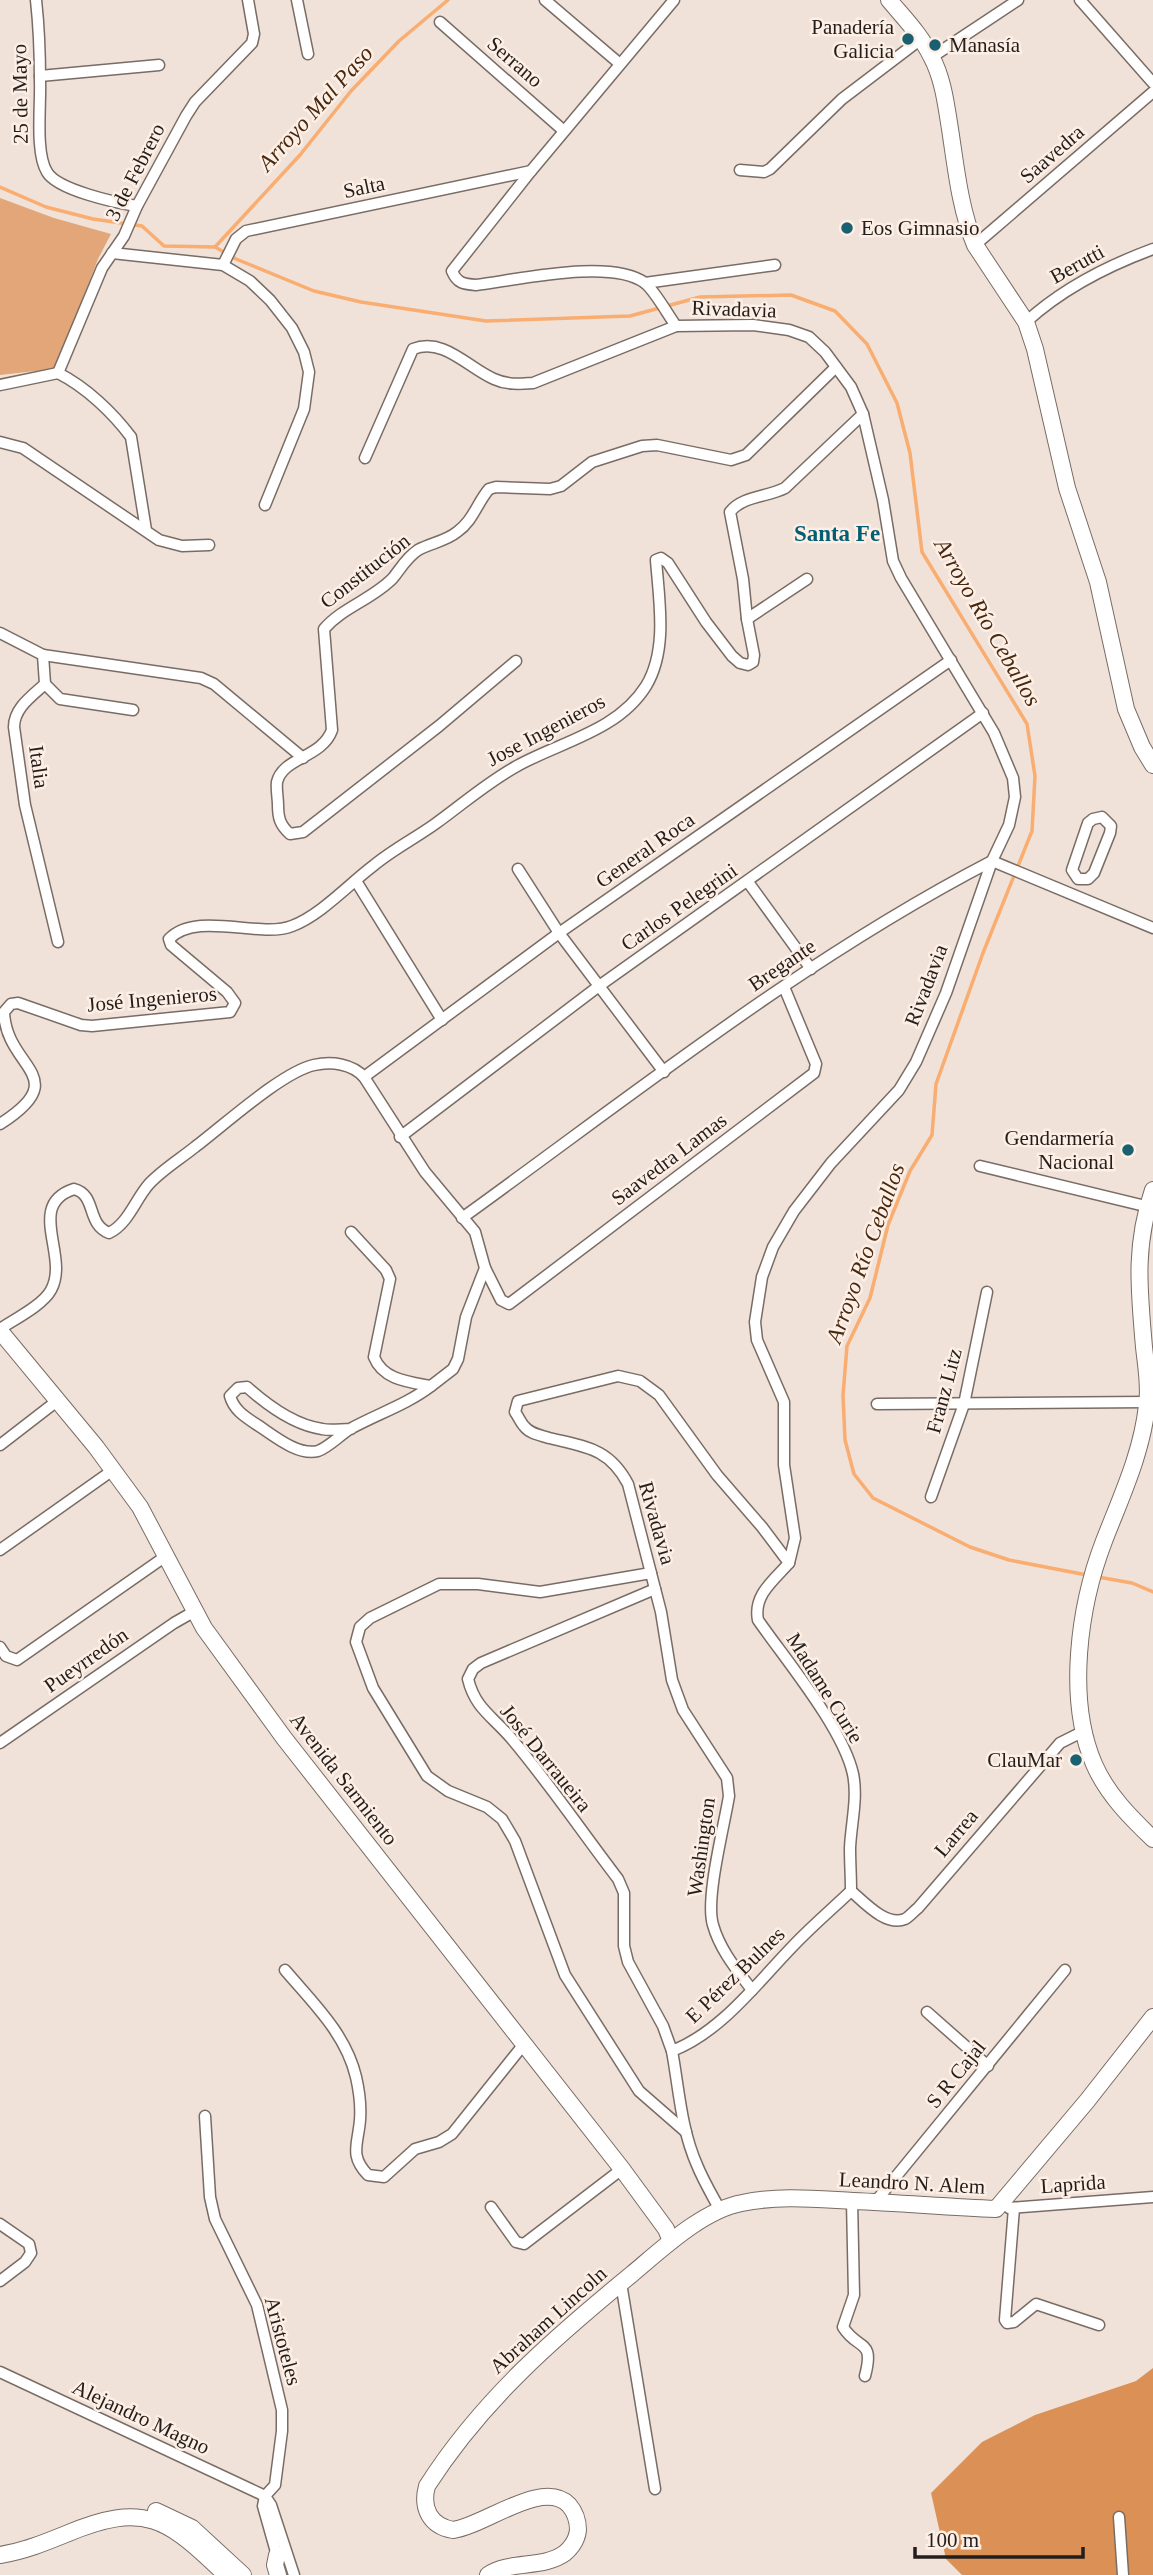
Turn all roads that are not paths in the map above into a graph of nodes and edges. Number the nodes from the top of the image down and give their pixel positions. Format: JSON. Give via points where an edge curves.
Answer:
{"nodes":[{"id":1,"x":36,"y":0,"type":"edge"},
{"id":2,"x":248,"y":0,"type":"edge"},
{"id":3,"x":297,"y":0,"type":"edge"},
{"id":4,"x":545,"y":0,"type":"edge"},
{"id":5,"x":674,"y":0,"type":"edge"},
{"id":6,"x":889,"y":0,"type":"edge"},
{"id":7,"x":1018,"y":0,"type":"edge"},
{"id":8,"x":1080,"y":0,"type":"edge"},
{"id":9,"x":440,"y":22,"type":"dead end"},
{"id":10,"x":921,"y":38,"type":"junction"},
{"id":11,"x":308,"y":54,"type":"dead end"},
{"id":12,"x":932,"y":57,"type":"junction"},
{"id":13,"x":620,"y":64,"type":"junction"},
{"id":14,"x":159,"y":65,"type":"dead end"},
{"id":15,"x":40,"y":76,"type":"junction"},
{"id":16,"x":1153,"y":83,"type":"edge"},
{"id":17,"x":1153,"y":92,"type":"edge"},
{"id":18,"x":564,"y":131,"type":"junction"},
{"id":19,"x":740,"y":170,"type":"dead end"},
{"id":20,"x":531,"y":171,"type":"junction"},
{"id":21,"x":135,"y":209,"type":"junction"},
{"id":22,"x":975,"y":245,"type":"junction"},
{"id":23,"x":1153,"y":249,"type":"edge"},
{"id":24,"x":112,"y":253,"type":"junction"},
{"id":25,"x":225,"y":261,"type":"junction"},
{"id":26,"x":775,"y":265,"type":"dead end"},
{"id":27,"x":645,"y":283,"type":"junction"},
{"id":28,"x":1026,"y":322,"type":"junction"},
{"id":29,"x":677,"y":326,"type":"junction"},
{"id":30,"x":836,"y":367,"type":"junction"},
{"id":31,"x":58,"y":373,"type":"junction"},
{"id":32,"x":0,"y":385,"type":"edge"},
{"id":33,"x":863,"y":414,"type":"junction"},
{"id":34,"x":0,"y":442,"type":"edge"},
{"id":35,"x":365,"y":458,"type":"dead end"},
{"id":36,"x":265,"y":505,"type":"dead end"},
{"id":37,"x":146,"y":530,"type":"junction"},
{"id":38,"x":209,"y":545,"type":"dead end"},
{"id":39,"x":807,"y":579,"type":"dead end"},
{"id":40,"x":747,"y":618,"type":"junction"},
{"id":41,"x":0,"y":632,"type":"edge"},
{"id":42,"x":43,"y":655,"type":"junction"},
{"id":43,"x":951,"y":660,"type":"junction"},
{"id":44,"x":516,"y":661,"type":"dead end"},
{"id":45,"x":45,"y":684,"type":"junction"},
{"id":46,"x":133,"y":710,"type":"dead end"},
{"id":47,"x":982,"y":713,"type":"junction"},
{"id":48,"x":303,"y":758,"type":"junction"},
{"id":49,"x":1153,"y":765,"type":"edge"},
{"id":50,"x":997,"y":863,"type":"junction"},
{"id":51,"x":518,"y":869,"type":"dead end"},
{"id":52,"x":1078,"y":878,"type":"junction"},
{"id":53,"x":356,"y":881,"type":"junction"},
{"id":54,"x":748,"y":882,"type":"junction"},
{"id":55,"x":1072,"y":895,"type":"junction"},
{"id":56,"x":314,"y":912,"type":"joint"},
{"id":57,"x":1153,"y":928,"type":"edge"},
{"id":58,"x":559,"y":933,"type":"junction"},
{"id":59,"x":58,"y":942,"type":"dead end"},
{"id":60,"x":811,"y":969,"type":"junction"},
{"id":61,"x":600,"y":986,"type":"junction"},
{"id":62,"x":784,"y":987,"type":"junction"},
{"id":63,"x":442,"y":1020,"type":"junction"},
{"id":64,"x":664,"y":1072,"type":"junction"},
{"id":65,"x":364,"y":1077,"type":"junction"},
{"id":66,"x":0,"y":1124,"type":"edge"},
{"id":67,"x":400,"y":1137,"type":"junction"},
{"id":68,"x":980,"y":1166,"type":"dead end"},
{"id":69,"x":1151,"y":1201,"type":"edge"},
{"id":70,"x":462,"y":1218,"type":"junction"},
{"id":71,"x":351,"y":1232,"type":"dead end"},
{"id":72,"x":485,"y":1268,"type":"junction"},
{"id":73,"x":987,"y":1292,"type":"dead end"},
{"id":74,"x":0,"y":1330,"type":"edge"},
{"id":75,"x":431,"y":1386,"type":"junction"},
{"id":76,"x":57,"y":1401,"type":"junction"},
{"id":77,"x":1148,"y":1402,"type":"junction"},
{"id":78,"x":877,"y":1404,"type":"dead end"},
{"id":79,"x":964,"y":1404,"type":"junction"},
{"id":80,"x":351,"y":1429,"type":"junction"},
{"id":81,"x":0,"y":1445,"type":"edge"},
{"id":82,"x":113,"y":1470,"type":"junction"},
{"id":83,"x":931,"y":1497,"type":"dead end"},
{"id":84,"x":0,"y":1550,"type":"edge"},
{"id":85,"x":166,"y":1556,"type":"junction"},
{"id":86,"x":789,"y":1563,"type":"junction"},
{"id":87,"x":652,"y":1573,"type":"junction"},
{"id":88,"x":655,"y":1588,"type":"junction"},
{"id":89,"x":195,"y":1611,"type":"junction"},
{"id":90,"x":0,"y":1647,"type":"edge"},
{"id":91,"x":1084,"y":1731,"type":"junction"},
{"id":92,"x":0,"y":1744,"type":"edge"},
{"id":93,"x":1153,"y":1839,"type":"edge"},
{"id":94,"x":851,"y":1891,"type":"junction"},
{"id":95,"x":285,"y":1970,"type":"dead end"},
{"id":96,"x":1065,"y":1970,"type":"dead end"},
{"id":97,"x":752,"y":1990,"type":"junction"},
{"id":98,"x":927,"y":2012,"type":"dead end"},
{"id":99,"x":1153,"y":2017,"type":"edge"},
{"id":100,"x":524,"y":2044,"type":"junction"},
{"id":101,"x":672,"y":2051,"type":"junction"},
{"id":102,"x":988,"y":2066,"type":"junction"},
{"id":103,"x":205,"y":2116,"type":"dead end"},
{"id":104,"x":686,"y":2132,"type":"junction"},
{"id":105,"x":622,"y":2169,"type":"junction"},
{"id":106,"x":1153,"y":2197,"type":"edge"},
{"id":107,"x":852,"y":2201,"type":"junction"},
{"id":108,"x":876,"y":2202,"type":"junction"},
{"id":109,"x":491,"y":2207,"type":"dead end"},
{"id":110,"x":1014,"y":2208,"type":"junction"},
{"id":111,"x":996,"y":2209,"type":"junction"},
{"id":112,"x":720,"y":2210,"type":"junction"},
{"id":113,"x":0,"y":2224,"type":"edge"},
{"id":114,"x":671,"y":2241,"type":"junction"},
{"id":115,"x":0,"y":2281,"type":"edge"},
{"id":116,"x":621,"y":2283,"type":"junction"},
{"id":117,"x":1099,"y":2325,"type":"dead end"},
{"id":118,"x":0,"y":2372,"type":"edge"},
{"id":119,"x":865,"y":2376,"type":"dead end"},
{"id":120,"x":656,"y":2488,"type":"dead end"},
{"id":121,"x":265,"y":2496,"type":"junction"},
{"id":122,"x":1119,"y":2517,"type":"dead end"},
{"id":123,"x":169,"y":2528,"type":"junction"},
{"id":124,"x":63,"y":2535,"type":"junction"},
{"id":125,"x":0,"y":2555,"type":"edge"},
{"id":126,"x":277,"y":2555,"type":"joint"},
{"id":127,"x":226,"y":2575,"type":"edge"},
{"id":128,"x":233,"y":2575,"type":"edge"},
{"id":129,"x":243,"y":2575,"type":"edge"},
{"id":130,"x":281,"y":2575,"type":"edge"},
{"id":131,"x":294,"y":2575,"type":"edge"},
{"id":132,"x":488,"y":2575,"type":"edge"},
{"id":133,"x":1123,"y":2575,"type":"edge"}],
"edges":[{"from":1,"to":15,"type":"street","name":"25 de Mayo"},
{"from":2,"to":21,"type":"street","name":"3 de Febrero","via":[[252,43],[195,102]]},
{"from":3,"to":11,"type":"street"},
{"from":4,"to":13,"type":"street"},
{"from":5,"to":13,"type":"street"},
{"from":6,"to":10,"type":"street"},
{"from":7,"to":12,"type":"street"},
{"from":8,"to":16,"type":"street"},
{"from":9,"to":18,"type":"street","name":"Serrano"},
{"from":10,"to":12,"type":"street"},
{"from":10,"to":19,"type":"street","via":[[842,99],[770,169]]},
{"from":12,"to":22,"type":"street","via":[[940,76]]},
{"from":13,"to":18,"type":"street"},
{"from":14,"to":15,"type":"street"},
{"from":15,"to":21,"type":"street","name":"25 de Mayo","via":[[41,159],[48,175]]},
{"from":17,"to":22,"type":"street","name":"Saavedra"},
{"from":18,"to":20,"type":"street"},
{"from":20,"to":25,"type":"street","name":"Salta","via":[[246,231],[236,239]]},
{"from":20,"to":27,"type":"street","via":[[457,263],[452,271],[455,279],[476,285],[594,270]]},
{"from":21,"to":24,"type":"street","name":"3 de Febrero"},
{"from":22,"to":28,"type":"street"},
{"from":23,"to":28,"type":"street","name":"Berutti","via":[[1049,301]]},
{"from":24,"to":25,"type":"street"},
{"from":24,"to":31,"type":"street","name":"3 de Febrero"},
{"from":25,"to":36,"type":"street","via":[[271,300],[292,328],[309,372],[304,409]]},
{"from":26,"to":27,"type":"street"},
{"from":27,"to":29,"type":"street"},
{"from":28,"to":49,"type":"street","via":[[1067,488],[1098,582],[1126,709]]},
{"from":29,"to":30,"type":"street","name":"Rivadavia","via":[[753,325],[789,330],[809,337]]},
{"from":29,"to":35,"type":"street","name":"Rivadavia","via":[[533,383],[495,380],[437,345],[423,345],[414,349]]},
{"from":30,"to":33,"type":"street","name":"Rivadavia"},
{"from":30,"to":48,"type":"street","name":"Constitución","via":[[738,460],[642,446],[592,462],[561,486],[489,489],[459,531],[416,551],[392,579],[324,629],[332,730],[320,749]]},
{"from":31,"to":32,"type":"street"},
{"from":31,"to":37,"type":"street","via":[[75,382],[131,437]]},
{"from":33,"to":40,"type":"street","name":"Jose Ingenieros","via":[[785,488],[740,502],[730,512]]},
{"from":33,"to":43,"type":"street","name":"Rivadavia","via":[[893,561]]},
{"from":34,"to":37,"type":"street","via":[[23,448]]},
{"from":37,"to":38,"type":"street","via":[[159,540]]},
{"from":39,"to":40,"type":"street"},
{"from":40,"to":53,"type":"street","name":"Jose Ingenieros","via":[[754,654],[748,664],[732,656],[668,563],[661,558],[656,561],[660,628],[654,667],[631,704],[612,720],[483,785]]},
{"from":41,"to":42,"type":"street"},
{"from":42,"to":45,"type":"street"},
{"from":42,"to":48,"type":"street","via":[[201,678]]},
{"from":43,"to":47,"type":"street","name":"Rivadavia"},
{"from":43,"to":58,"type":"street","name":"General Roca"},
{"from":44,"to":48,"type":"street","name":"Constitución","via":[[303,832],[290,834],[278,817],[277,783],[290,765]]},
{"from":45,"to":46,"type":"street","via":[[60,699]]},
{"from":45,"to":59,"type":"street","name":"Italia","via":[[22,706],[14,727],[25,805]]},
{"from":47,"to":50,"type":"street","name":"Rivadavia","via":[[1004,753],[1015,797]]},
{"from":47,"to":54,"type":"street","name":"Carlos Pelegrini"},
{"from":50,"to":55,"type":"street"},
{"from":50,"to":60,"type":"street","name":"Bregante","via":[[885,920]]},
{"from":50,"to":86,"type":"street","name":"Rivadavia","via":[[916,1062],[899,1090],[831,1163],[794,1211],[762,1277],[755,1322],[757,1340],[784,1402],[784,1465],[795,1538]]},
{"from":51,"to":58,"type":"street"},
{"from":52,"to":52,"type":"street","via":[[1088,879],[1094,873],[1110,833],[1111,826],[1102,817],[1088,823],[1072,870]]},
{"from":52,"to":55,"type":"street"},
{"from":53,"to":56,"type":"street","name":"Jose Ingenieros"},
{"from":53,"to":63,"type":"street"},
{"from":54,"to":60,"type":"street"},
{"from":54,"to":61,"type":"street","name":"Carlos Pelegrini"},
{"from":55,"to":57,"type":"street"},
{"from":56,"to":66,"type":"street","name":"José Ingenieros","via":[[279,930],[234,925],[190,928],[169,939],[227,992],[235,1003],[230,1012],[92,1026],[11,1004],[4,1012],[7,1033],[36,1086],[29,1103]]},
{"from":58,"to":61,"type":"street"},
{"from":58,"to":63,"type":"street","name":"General Roca"},
{"from":60,"to":62,"type":"street","name":"Bregante"},
{"from":61,"to":64,"type":"street"},
{"from":61,"to":67,"type":"street","name":"Carlos Pelegrini"},
{"from":62,"to":64,"type":"street","name":"Bregante"},
{"from":62,"to":72,"type":"street","name":"Saavedra Lamas","via":[[816,1064],[814,1073],[509,1304],[501,1300]]},
{"from":63,"to":65,"type":"street","name":"General Roca"},
{"from":64,"to":70,"type":"street","name":"Bregante"},
{"from":65,"to":67,"type":"street"},
{"from":65,"to":74,"type":"street","via":[[356,1069],[330,1064],[313,1065],[290,1076],[151,1182],[124,1222],[109,1233],[93,1220],[89,1199],[82,1191],[75,1189],[57,1198],[50,1211],[55,1282],[42,1301]]},
{"from":67,"to":70,"type":"street"},
{"from":68,"to":69,"type":"street"},
{"from":69,"to":77,"type":"street","via":[[1139,1247],[1138,1273]]},
{"from":70,"to":72,"type":"street","via":[[475,1232]]},
{"from":71,"to":75,"type":"street","via":[[390,1279],[375,1362],[400,1381]]},
{"from":72,"to":75,"type":"street","via":[[458,1359],[453,1369]]},
{"from":73,"to":79,"type":"street","name":"Franz Litz"},
{"from":74,"to":76,"type":"street","name":"Avenida Sarmiento"},
{"from":75,"to":80,"type":"street"},
{"from":76,"to":81,"type":"street"},
{"from":76,"to":82,"type":"street","name":"Avenida Sarmiento"},
{"from":77,"to":79,"type":"street"},
{"from":77,"to":91,"type":"street","via":[[1123,1498],[1088,1587],[1078,1646]]},
{"from":78,"to":79,"type":"street"},
{"from":79,"to":83,"type":"street","name":"Franz Litz"},
{"from":80,"to":80,"type":"street","via":[[322,1429],[301,1422],[247,1387],[230,1396],[239,1412],[288,1445],[306,1450],[318,1451]]},
{"from":82,"to":84,"type":"street"},
{"from":82,"to":85,"type":"street","name":"Avenida Sarmiento","via":[[140,1507]]},
{"from":85,"to":89,"type":"street","name":"Avenida Sarmiento"},
{"from":85,"to":90,"type":"street","via":[[17,1660],[6,1656]]},
{"from":86,"to":87,"type":"street","name":"Rivadavia","via":[[659,1395],[640,1381],[618,1376],[518,1401],[515,1412],[534,1434],[595,1449],[618,1467],[628,1485]]},
{"from":86,"to":94,"type":"street","name":"Madame Curie","via":[[762,1591],[755,1609],[758,1620],[826,1717],[853,1774]]},
{"from":87,"to":88,"type":"street","name":"Rivadavia"},
{"from":87,"to":104,"type":"street","via":[[540,1592],[439,1584],[370,1618],[360,1627],[356,1642],[373,1688],[427,1776],[502,1819],[515,1841],[565,1975],[639,2091]]},
{"from":88,"to":97,"type":"street","name":"Washington","via":[[672,1680],[683,1710],[727,1778],[729,1796],[711,1913],[725,1952]]},
{"from":88,"to":101,"type":"street","name":"José Darraueira","via":[[481,1663],[468,1679],[472,1696],[510,1737],[618,1879],[624,1893],[628,1962]]},
{"from":89,"to":92,"type":"street","name":"Pueyrredón"},
{"from":89,"to":100,"type":"street","name":"Avenida Sarmiento","via":[[284,1738]]},
{"from":91,"to":93,"type":"street","via":[[1105,1786]]},
{"from":91,"to":94,"type":"street","name":"Larrea","via":[[1060,1743],[904,1919],[891,1920]]},
{"from":94,"to":97,"type":"street","name":"E Pérez Bulnes"},
{"from":95,"to":100,"type":"street","via":[[347,2049],[356,2078],[360,2119],[355,2154],[368,2175],[384,2177],[415,2149],[452,2134]]},
{"from":96,"to":102,"type":"street","name":"S R Cajal"},
{"from":97,"to":101,"type":"street","name":"E Pérez Bulnes","via":[[695,2042]]},
{"from":98,"to":102,"type":"street"},
{"from":99,"to":111,"type":"street","name":"Leandro N. Alem"},
{"from":100,"to":105,"type":"street","name":"Avenida Sarmiento"},
{"from":101,"to":104,"type":"street"},
{"from":102,"to":108,"type":"street","name":"S R Cajal"},
{"from":103,"to":121,"type":"street","name":"Aristoteles","via":[[215,2219],[257,2305],[282,2410],[275,2485]]},
{"from":104,"to":112,"type":"street","via":[[696,2165]]},
{"from":105,"to":109,"type":"street","via":[[524,2244],[516,2242]]},
{"from":105,"to":114,"type":"street","name":"Avenida Sarmiento"},
{"from":106,"to":110,"type":"street","name":"Laprida"},
{"from":107,"to":108,"type":"street","name":"Leandro N. Alem"},
{"from":107,"to":112,"type":"street","name":"Leandro N. Alem","via":[[780,2198]]},
{"from":107,"to":119,"type":"street","via":[[854,2295],[843,2327],[868,2351]]},
{"from":108,"to":111,"type":"street","name":"Leandro N. Alem"},
{"from":110,"to":111,"type":"street","name":"Laprida"},
{"from":110,"to":117,"type":"street","via":[[1007,2323],[1036,2304]]},
{"from":112,"to":114,"type":"street","name":"Leandro N. Alem"},
{"from":113,"to":115,"type":"street","via":[[29,2244],[31,2253]]},
{"from":114,"to":116,"type":"street","name":"Abraham Lincoln"},
{"from":116,"to":120,"type":"street"},
{"from":116,"to":132,"type":"street","name":"Abraham Lincoln","via":[[496,2395],[428,2486],[428,2515],[453,2530],[542,2497],[559,2498],[572,2509],[578,2533],[565,2553]]},
{"from":118,"to":121,"type":"street","name":"Alejandro Magno"},
{"from":121,"to":126,"type":"street","name":"Aristoteles","via":[[262,2506]]},
{"from":121,"to":131,"type":"street"},
{"from":122,"to":133,"type":"street"},
{"from":123,"to":124,"type":"street","via":[[149,2519],[121,2516]]},
{"from":123,"to":127,"type":"street"},
{"from":123,"to":128,"type":"street","via":[[183,2530]]},
{"from":124,"to":125,"type":"street"},
{"from":124,"to":129,"type":"street","via":[[105,2511],[150,2510],[192,2528]]},
{"from":126,"to":130,"type":"street","via":[[275,2565]]}]}
